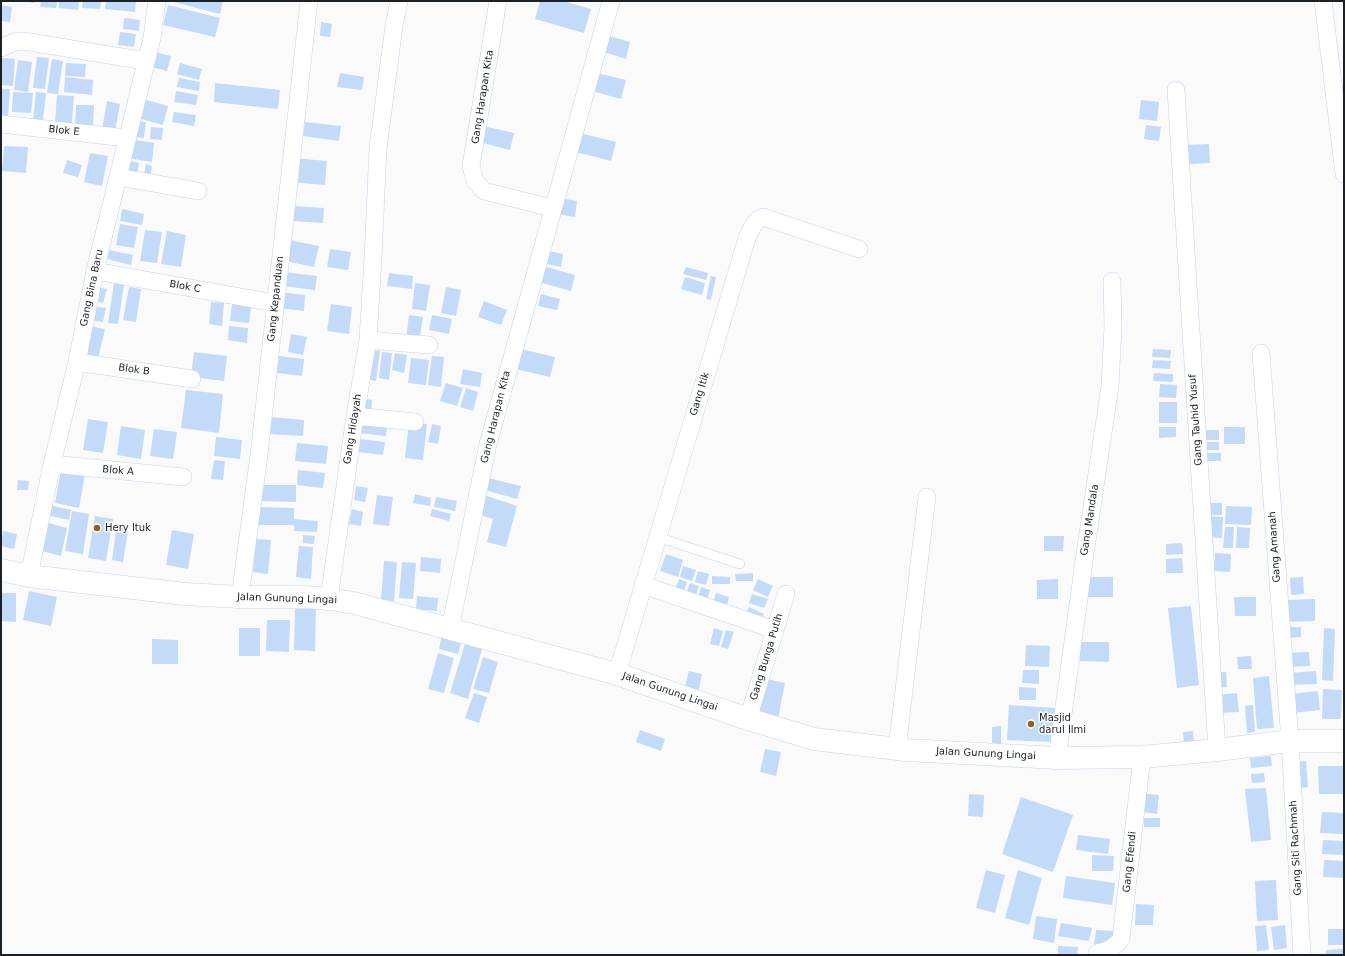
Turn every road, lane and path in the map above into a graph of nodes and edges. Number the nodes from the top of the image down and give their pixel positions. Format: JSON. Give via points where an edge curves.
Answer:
{"nodes":[{"id":1,"x":157,"y":1,"type":"edge"},
{"id":2,"x":308,"y":1,"type":"edge"},
{"id":3,"x":400,"y":1,"type":"edge"},
{"id":4,"x":498,"y":1,"type":"edge"},
{"id":5,"x":611,"y":1,"type":"edge"},
{"id":6,"x":1323,"y":1,"type":"edge"},
{"id":7,"x":1,"y":48,"type":"edge"},
{"id":8,"x":146,"y":61,"type":"junction"},
{"id":9,"x":1176,"y":90,"type":"dead end"},
{"id":10,"x":1,"y":124,"type":"edge"},
{"id":11,"x":127,"y":138,"type":"junction"},
{"id":12,"x":1344,"y":174,"type":"edge"},
{"id":13,"x":118,"y":177,"type":"junction"},
{"id":14,"x":198,"y":191,"type":"dead end"},
{"id":15,"x":552,"y":208,"type":"junction"},
{"id":16,"x":859,"y":249,"type":"dead end"},
{"id":17,"x":95,"y":271,"type":"junction"},
{"id":18,"x":1112,"y":281,"type":"dead end"},
{"id":19,"x":275,"y":303,"type":"junction"},
{"id":20,"x":368,"y":340,"type":"junction"},
{"id":21,"x":429,"y":345,"type":"dead end"},
{"id":22,"x":1261,"y":353,"type":"dead end"},
{"id":23,"x":76,"y":362,"type":"junction"},
{"id":24,"x":192,"y":379,"type":"dead end"},
{"id":25,"x":355,"y":416,"type":"junction"},
{"id":26,"x":415,"y":422,"type":"dead end"},
{"id":27,"x":52,"y":464,"type":"junction"},
{"id":28,"x":183,"y":477,"type":"dead end"},
{"id":29,"x":927,"y":497,"type":"dead end"},
{"id":30,"x":657,"y":537,"type":"junction"},
{"id":31,"x":740,"y":564,"type":"dead end"},
{"id":32,"x":1,"y":570,"type":"edge"},
{"id":33,"x":29,"y":576,"type":"junction"},
{"id":34,"x":643,"y":586,"type":"junction"},
{"id":35,"x":786,"y":594,"type":"dead end"},
{"id":36,"x":240,"y":597,"type":"junction"},
{"id":37,"x":329,"y":599,"type":"junction"},
{"id":38,"x":450,"y":628,"type":"junction"},
{"id":39,"x":775,"y":630,"type":"junction"},
{"id":40,"x":617,"y":674,"type":"junction"},
{"id":41,"x":748,"y":719,"type":"junction"},
{"id":42,"x":1290,"y":741,"type":"junction"},
{"id":43,"x":1344,"y":741,"type":"edge"},
{"id":44,"x":898,"y":749,"type":"junction"},
{"id":45,"x":1218,"y":750,"type":"junction"},
{"id":46,"x":1142,"y":756,"type":"junction"},
{"id":47,"x":1057,"y":758,"type":"junction"},
{"id":48,"x":1097,"y":953,"type":"dead end"},
{"id":49,"x":1302,"y":955,"type":"edge"}],
"edges":[{"from":1,"to":8,"type":"street","name":"Gang Bina Baru"},
{"from":2,"to":19,"type":"street","name":"Gang Kepanduan"},
{"from":3,"to":20,"type":"street","name":"Gang Hidayah","via":[[392,40],[378,148]]},
{"from":4,"to":15,"type":"street","name":"Gang Harapan Kita","via":[[472,166],[475,181],[484,191]]},
{"from":5,"to":15,"type":"street","name":"Gang Harapan Kita"},
{"from":6,"to":12,"type":"street"},
{"from":7,"to":8,"type":"street","via":[[23,41]]},
{"from":8,"to":11,"type":"street","name":"Gang Bina Baru"},
{"from":9,"to":45,"type":"street","name":"Gang Tauhid Yusuf"},
{"from":10,"to":11,"type":"street","name":"Blok E"},
{"from":11,"to":13,"type":"street","name":"Gang Bina Baru"},
{"from":13,"to":14,"type":"street"},
{"from":13,"to":17,"type":"street","name":"Gang Bina Baru"},
{"from":15,"to":38,"type":"street","name":"Gang Harapan Kita","via":[[488,444]]},
{"from":16,"to":30,"type":"street","name":"Gang Itik","via":[[763,217],[753,225]]},
{"from":17,"to":19,"type":"street","name":"Blok C"},
{"from":17,"to":23,"type":"street","name":"Gang Bina Baru"},
{"from":18,"to":47,"type":"street","name":"Gang Mandala","via":[[1110,386]]},
{"from":19,"to":36,"type":"street","name":"Gang Kepanduan","via":[[259,455]]},
{"from":20,"to":21,"type":"street"},
{"from":20,"to":25,"type":"street","name":"Gang Hidayah"},
{"from":22,"to":42,"type":"street","name":"Gang Amanah"},
{"from":23,"to":24,"type":"street","name":"Blok B"},
{"from":23,"to":27,"type":"street","name":"Gang Bina Baru"},
{"from":25,"to":26,"type":"street"},
{"from":25,"to":37,"type":"street","name":"Gang Hidayah"},
{"from":27,"to":28,"type":"street","name":"Blok A"},
{"from":27,"to":33,"type":"street","name":"Gang Bina Baru"},
{"from":29,"to":44,"type":"street"},
{"from":30,"to":31,"type":"lane"},
{"from":30,"to":34,"type":"street","name":"Gang Itik"},
{"from":32,"to":33,"type":"street","name":"Jalan Gunung Lingai"},
{"from":33,"to":36,"type":"street","name":"Jalan Gunung Lingai","via":[[185,594]]},
{"from":34,"to":39,"type":"street"},
{"from":34,"to":40,"type":"street","name":"Gang Itik"},
{"from":35,"to":39,"type":"street","name":"Gang Bunga Putih"},
{"from":36,"to":37,"type":"street","name":"Jalan Gunung Lingai"},
{"from":37,"to":38,"type":"street","name":"Jalan Gunung Lingai"},
{"from":38,"to":40,"type":"street","name":"Jalan Gunung Lingai"},
{"from":39,"to":41,"type":"street","name":"Gang Bunga Putih"},
{"from":40,"to":41,"type":"street","name":"Jalan Gunung Lingai"},
{"from":41,"to":44,"type":"street","name":"Jalan Gunung Lingai","via":[[814,739]]},
{"from":42,"to":43,"type":"street","name":"Jalan Gunung Lingai"},
{"from":42,"to":45,"type":"street","name":"Jalan Gunung Lingai"},
{"from":42,"to":49,"type":"street","name":"Gang Siti Rachmah"},
{"from":44,"to":47,"type":"street","name":"Jalan Gunung Lingai"},
{"from":45,"to":46,"type":"street","name":"Jalan Gunung Lingai"},
{"from":46,"to":47,"type":"street","name":"Jalan Gunung Lingai"},
{"from":46,"to":48,"type":"street","name":"Gang Efendi","via":[[1121,939],[1111,949]]}]}
